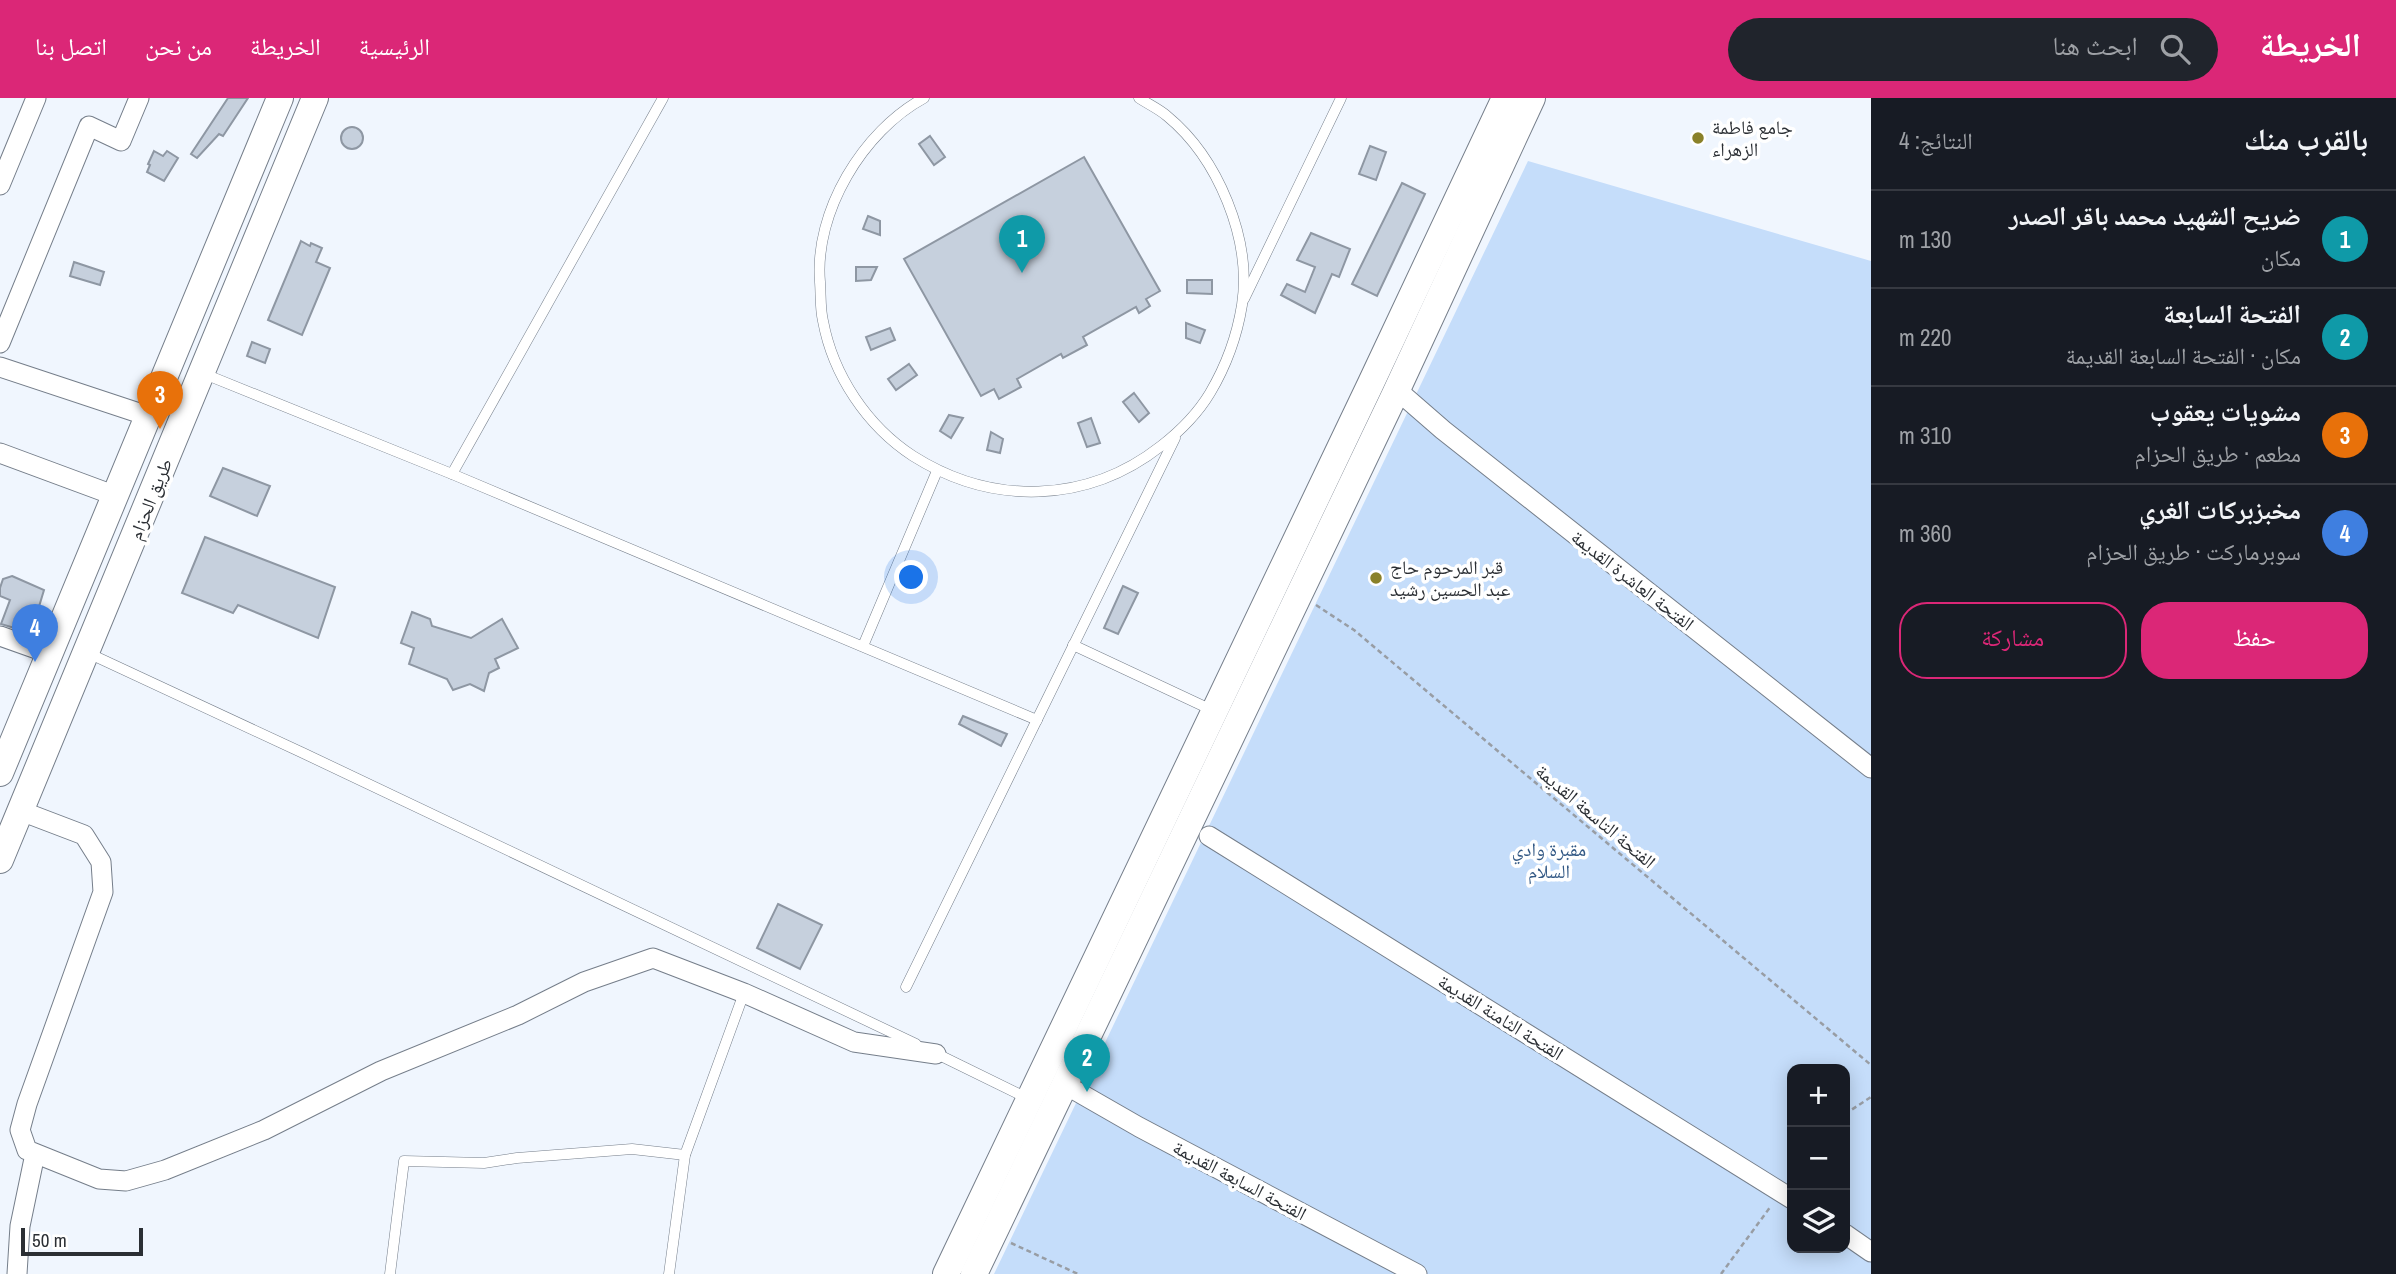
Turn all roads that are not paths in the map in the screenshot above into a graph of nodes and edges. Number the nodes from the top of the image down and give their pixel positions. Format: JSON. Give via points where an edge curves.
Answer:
{"nodes":[{"id":1,"x":36,"y":98,"type":"edge"},
{"id":2,"x":139,"y":98,"type":"edge"},
{"id":3,"x":280,"y":98,"type":"edge"},
{"id":4,"x":315,"y":98,"type":"edge"},
{"id":5,"x":663,"y":98,"type":"edge"},
{"id":6,"x":924,"y":98,"type":"edge"},
{"id":7,"x":1139,"y":98,"type":"edge"},
{"id":8,"x":1341,"y":98,"type":"edge"},
{"id":9,"x":1505,"y":98,"type":"edge"},
{"id":10,"x":1532,"y":98,"type":"edge"},
{"id":11,"x":7,"y":149,"type":"edge"},
{"id":12,"x":0,"y":184,"type":"edge"},
{"id":13,"x":1242,"y":303,"type":"junction"},
{"id":14,"x":0,"y":343,"type":"edge"},
{"id":15,"x":0,"y":367,"type":"edge"},
{"id":16,"x":202,"y":373,"type":"junction"},
{"id":17,"x":1396,"y":390,"type":"junction"},
{"id":18,"x":148,"y":416,"type":"junction"},
{"id":19,"x":1177,"y":434,"type":"junction"},
{"id":20,"x":1347,"y":434,"type":"junction"},
{"id":21,"x":1373,"y":440,"type":"junction"},
{"id":22,"x":0,"y":453,"type":"edge"},
{"id":23,"x":937,"y":471,"type":"junction"},
{"id":24,"x":452,"y":474,"type":"junction"},
{"id":25,"x":1336,"y":487,"type":"junction"},
{"id":26,"x":116,"y":495,"type":"junction"},
{"id":27,"x":0,"y":636,"type":"edge"},
{"id":28,"x":1073,"y":645,"type":"junction"},
{"id":29,"x":863,"y":646,"type":"junction"},
{"id":30,"x":87,"y":652,"type":"junction"},
{"id":31,"x":51,"y":654,"type":"junction"},
{"id":32,"x":1215,"y":711,"type":"junction"},
{"id":33,"x":1037,"y":720,"type":"junction"},
{"id":34,"x":1871,"y":768,"type":"edge"},
{"id":35,"x":0,"y":773,"type":"edge"},
{"id":36,"x":0,"y":785,"type":"edge"},
{"id":37,"x":26,"y":799,"type":"junction"},
{"id":38,"x":1209,"y":836,"type":"dead end"},
{"id":39,"x":0,"y":860,"type":"edge"},
{"id":40,"x":906,"y":987,"type":"dead end"},
{"id":41,"x":744,"y":993,"type":"junction"},
{"id":42,"x":936,"y":1054,"type":"junction"},
{"id":43,"x":1064,"y":1084,"type":"junction"},
{"id":44,"x":1030,"y":1099,"type":"junction"},
{"id":45,"x":35,"y":1154,"type":"junction"},
{"id":46,"x":685,"y":1155,"type":"junction"},
{"id":47,"x":1787,"y":1196,"type":"edge"},
{"id":48,"x":1850,"y":1237,"type":"edge"},
{"id":49,"x":1871,"y":1252,"type":"edge"},
{"id":50,"x":17,"y":1274,"type":"edge"},
{"id":51,"x":390,"y":1274,"type":"edge"},
{"id":52,"x":669,"y":1274,"type":"edge"},
{"id":53,"x":946,"y":1274,"type":"edge"},
{"id":54,"x":975,"y":1274,"type":"edge"},
{"id":55,"x":1417,"y":1274,"type":"edge"}],
"edges":[{"from":1,"to":11,"type":"street"},
{"from":2,"to":14,"type":"street","via":[[121,141],[89,126]]},
{"from":3,"to":18,"type":"street","name":"طريق الحزام"},
{"from":4,"to":16,"type":"street","name":"طريق الحزام"},
{"from":5,"to":24,"type":"lane"},
{"from":6,"to":23,"type":"lane","via":[[873,138],[845,178],[826,223],[819,272],[822,321],[837,367],[862,410],[896,444]]},
{"from":7,"to":13,"type":"lane","via":[[1167,116],[1203,154],[1228,200],[1241,250]]},
{"from":8,"to":13,"type":"lane"},
{"from":9,"to":20,"type":"street"},
{"from":10,"to":17,"type":"street"},
{"from":11,"to":12,"type":"street"},
{"from":13,"to":19,"type":"lane","via":[[1231,351],[1209,396]]},
{"from":15,"to":18,"type":"street"},
{"from":16,"to":24,"type":"lane"},
{"from":16,"to":30,"type":"street","name":"طريق الحزام"},
{"from":17,"to":21,"type":"street"},
{"from":17,"to":34,"type":"street","name":"الفتحة العاشرة القديمة"},
{"from":18,"to":26,"type":"street","name":"طريق الحزام"},
{"from":19,"to":23,"type":"lane","via":[[1143,460],[1104,480],[1062,490],[1009,491],[977,486]]},
{"from":19,"to":28,"type":"lane"},
{"from":20,"to":21,"type":"street","via":[[1356,441]]},
{"from":20,"to":25,"type":"street"},
{"from":21,"to":25,"type":"street"},
{"from":22,"to":26,"type":"street"},
{"from":23,"to":29,"type":"lane"},
{"from":24,"to":29,"type":"lane"},
{"from":25,"to":32,"type":"street"},
{"from":25,"to":43,"type":"street","via":[[1297,597]]},
{"from":26,"to":31,"type":"street","name":"طريق الحزام"},
{"from":27,"to":31,"type":"street"},
{"from":28,"to":32,"type":"lane"},
{"from":28,"to":33,"type":"lane"},
{"from":29,"to":33,"type":"lane"},
{"from":30,"to":37,"type":"street","name":"طريق الحزام"},
{"from":30,"to":42,"type":"lane"},
{"from":31,"to":35,"type":"street","name":"طريق الحزام"},
{"from":32,"to":44,"type":"street"},
{"from":33,"to":40,"type":"lane"},
{"from":36,"to":37,"type":"street"},
{"from":37,"to":39,"type":"street","name":"طريق الحزام"},
{"from":37,"to":45,"type":"street","via":[[84,835],[101,862],[103,892],[20,1130],[27,1150]]},
{"from":38,"to":47,"type":"street","name":"الفتحة الثامنة القديمة"},
{"from":41,"to":42,"type":"street","via":[[854,1042]]},
{"from":41,"to":45,"type":"street","via":[[653,958],[584,982],[518,1015],[381,1071],[264,1130],[165,1170],[126,1181],[99,1179]]},
{"from":41,"to":46,"type":"lane"},
{"from":42,"to":44,"type":"lane"},
{"from":43,"to":54,"type":"street"},
{"from":43,"to":55,"type":"street","name":"الفتحة السابعة القديمة"},
{"from":44,"to":53,"type":"street"},
{"from":45,"to":50,"type":"street","via":[[20,1226]]},
{"from":46,"to":51,"type":"lane","via":[[632,1149],[484,1163],[404,1161]]},
{"from":46,"to":52,"type":"lane"},
{"from":48,"to":49,"type":"street"}]}
